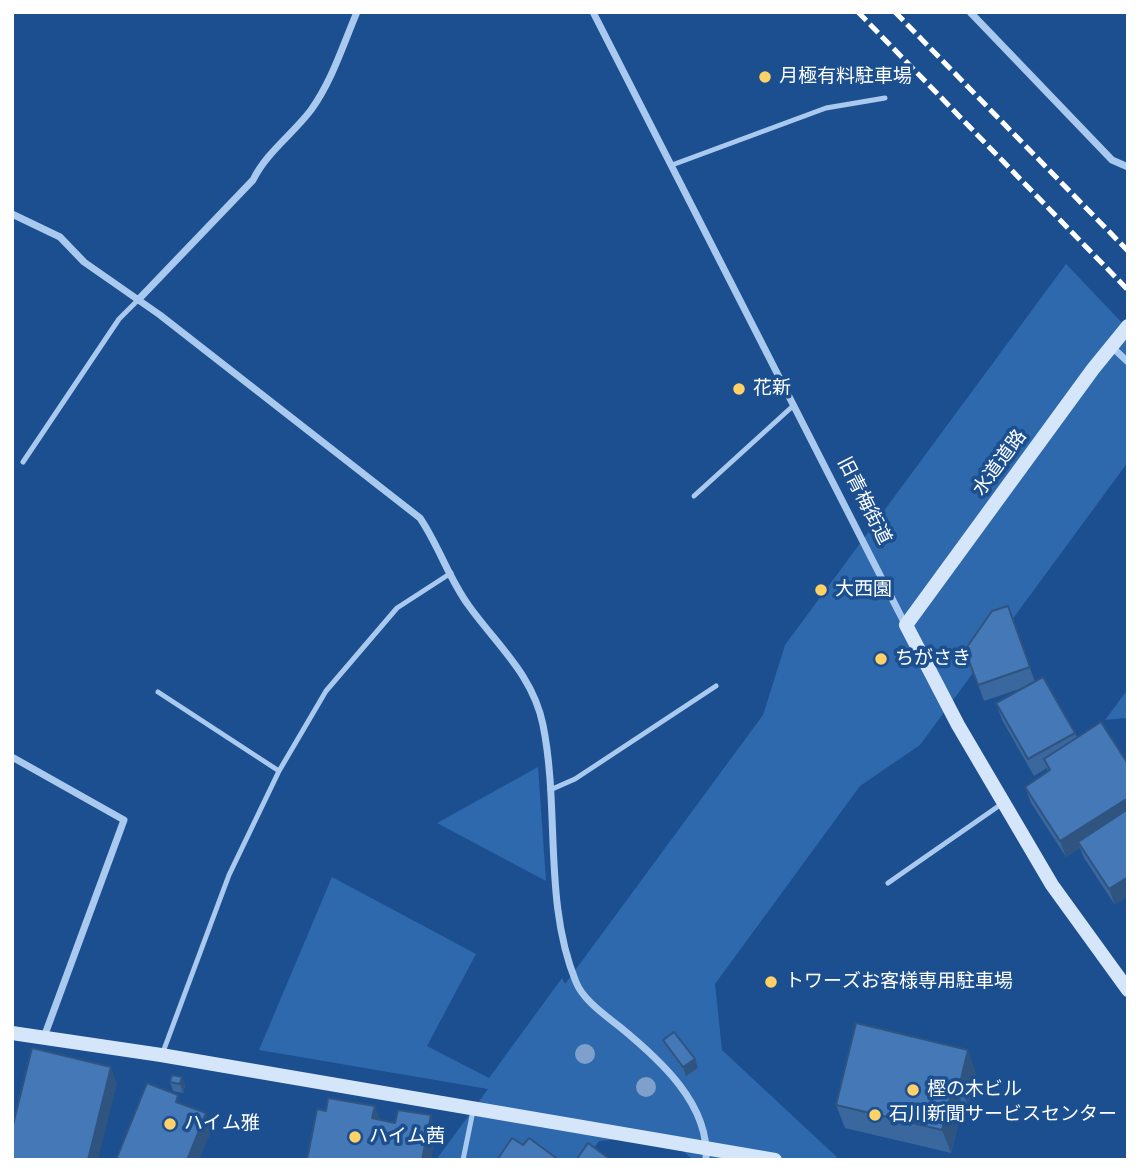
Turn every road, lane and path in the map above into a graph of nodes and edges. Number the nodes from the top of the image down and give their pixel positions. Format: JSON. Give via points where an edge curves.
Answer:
{"nodes":[{"id":1,"x":357,"y":12,"type":"edge"},
{"id":2,"x":593,"y":12,"type":"edge"},
{"id":3,"x":970,"y":12,"type":"edge"},
{"id":4,"x":885,"y":98,"type":"dead end"},
{"id":5,"x":672,"y":165,"type":"junction"},
{"id":6,"x":1128,"y":167,"type":"edge"},
{"id":7,"x":12,"y":214,"type":"edge"},
{"id":8,"x":138,"y":300,"type":"junction"},
{"id":9,"x":1128,"y":326,"type":"edge"},
{"id":10,"x":1112,"y":347,"type":"junction"},
{"id":11,"x":1128,"y":362,"type":"edge"},
{"id":12,"x":794,"y":405,"type":"junction"},
{"id":13,"x":23,"y":462,"type":"dead end"},
{"id":14,"x":694,"y":496,"type":"dead end"},
{"id":15,"x":451,"y":573,"type":"junction"},
{"id":16,"x":905,"y":625,"type":"junction"},
{"id":17,"x":716,"y":686,"type":"dead end"},
{"id":18,"x":158,"y":692,"type":"dead end"},
{"id":19,"x":12,"y":757,"type":"edge"},
{"id":20,"x":279,"y":771,"type":"junction"},
{"id":21,"x":550,"y":790,"type":"junction"},
{"id":22,"x":1004,"y":803,"type":"junction"},
{"id":23,"x":888,"y":883,"type":"dead end"},
{"id":24,"x":1128,"y":990,"type":"edge"},
{"id":25,"x":12,"y":1033,"type":"edge"},
{"id":26,"x":44,"y":1037,"type":"junction"},
{"id":27,"x":162,"y":1055,"type":"junction"},
{"id":28,"x":473,"y":1109,"type":"junction"},
{"id":29,"x":706,"y":1153,"type":"edge"},
{"id":30,"x":463,"y":1160,"type":"edge"},
{"id":31,"x":775,"y":1160,"type":"edge"}],
"edges":[{"from":1,"to":8,"type":"street","via":[[324,90],[310,111],[262,162],[253,180]]},
{"from":2,"to":5,"type":"street","name":"旧青梅街道"},
{"from":3,"to":6,"type":"street","via":[[1112,160]]},
{"from":4,"to":5,"type":"lane","via":[[826,108]]},
{"from":5,"to":12,"type":"street","name":"旧青梅街道"},
{"from":7,"to":8,"type":"street","via":[[60,237],[84,262]]},
{"from":8,"to":13,"type":"lane","via":[[118,319]]},
{"from":8,"to":15,"type":"street","via":[[420,518]]},
{"from":9,"to":10,"type":"street","name":"水道道路"},
{"from":10,"to":11,"type":"street"},
{"from":10,"to":16,"type":"street","name":"水道道路"},
{"from":12,"to":14,"type":"lane"},
{"from":12,"to":16,"type":"street","name":"旧青梅街道"},
{"from":15,"to":20,"type":"lane","via":[[411,597],[376,632],[326,691]]},
{"from":15,"to":21,"type":"street","via":[[467,604],[533,692],[543,725]]},
{"from":16,"to":22,"type":"street","name":"旧青梅街道"},
{"from":17,"to":21,"type":"lane","via":[[575,779]]},
{"from":18,"to":20,"type":"lane"},
{"from":19,"to":26,"type":"street","via":[[124,820]]},
{"from":20,"to":27,"type":"lane","via":[[229,875]]},
{"from":21,"to":29,"type":"street","via":[[562,929],[577,984],[664,1067],[690,1101]]},
{"from":22,"to":23,"type":"lane"},
{"from":22,"to":24,"type":"street","name":"旧青梅街道","via":[[1052,885]]},
{"from":25,"to":26,"type":"street"},
{"from":26,"to":27,"type":"street"},
{"from":27,"to":28,"type":"street"},
{"from":28,"to":29,"type":"street"},
{"from":28,"to":30,"type":"lane"},
{"from":29,"to":31,"type":"street"}]}
